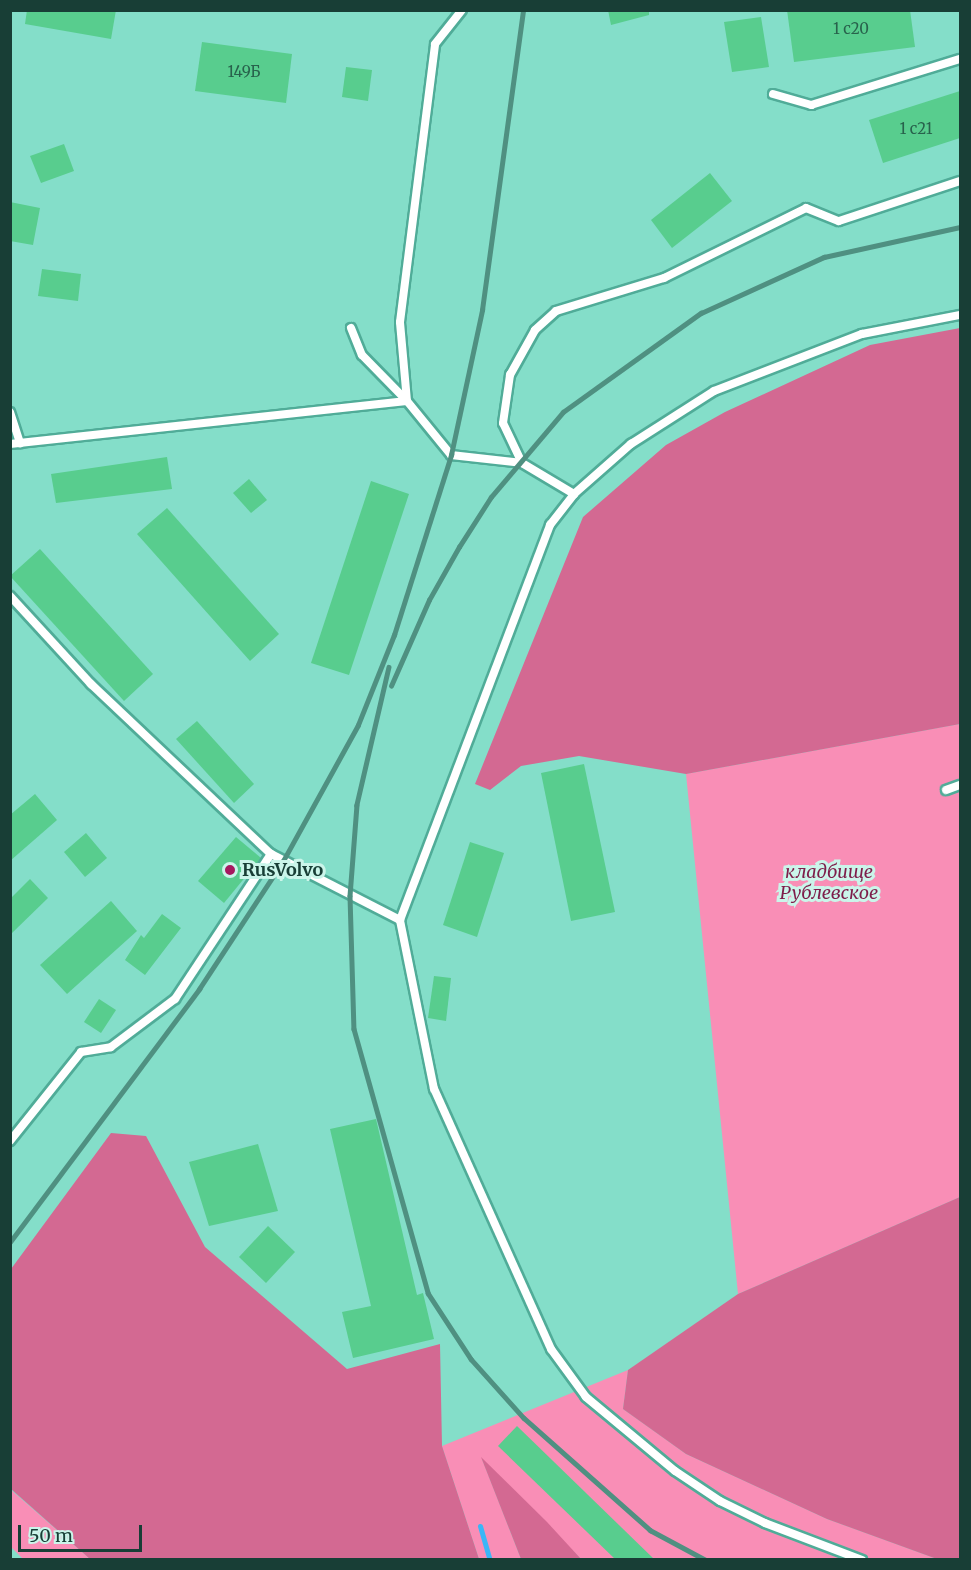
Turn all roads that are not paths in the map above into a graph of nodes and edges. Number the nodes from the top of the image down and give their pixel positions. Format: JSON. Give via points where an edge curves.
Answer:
{"nodes":[{"id":1,"x":462,"y":10,"type":"edge"},
{"id":2,"x":960,"y":59,"type":"edge"},
{"id":3,"x":774,"y":94,"type":"dead end"},
{"id":4,"x":960,"y":181,"type":"edge"},
{"id":5,"x":960,"y":315,"type":"edge"},
{"id":6,"x":351,"y":328,"type":"dead end"},
{"id":7,"x":407,"y":401,"type":"junction"},
{"id":8,"x":10,"y":412,"type":"edge"},
{"id":9,"x":15,"y":443,"type":"edge"},
{"id":10,"x":522,"y":463,"type":"junction"},
{"id":11,"x":574,"y":494,"type":"junction"},
{"id":12,"x":10,"y":596,"type":"edge"},
{"id":13,"x":960,"y":785,"type":"edge"},
{"id":14,"x":946,"y":790,"type":"dead end"},
{"id":15,"x":271,"y":854,"type":"junction"},
{"id":16,"x":400,"y":920,"type":"junction"},
{"id":17,"x":10,"y":1141,"type":"edge"},
{"id":18,"x":862,"y":1560,"type":"edge"}],
"edges":[{"from":1,"to":7,"type":"lane","via":[[435,44],[400,322]]},
{"from":2,"to":3,"type":"lane","via":[[812,105]]},
{"from":4,"to":10,"type":"lane","via":[[839,221],[806,208],[664,278],[556,311],[535,330],[510,375],[503,423]]},
{"from":5,"to":11,"type":"lane","via":[[862,334],[714,391],[631,444]]},
{"from":6,"to":7,"type":"lane","via":[[362,355]]},
{"from":7,"to":9,"type":"lane"},
{"from":7,"to":10,"type":"lane","via":[[452,455]]},
{"from":8,"to":9,"type":"lane"},
{"from":10,"to":11,"type":"lane"},
{"from":11,"to":16,"type":"lane","via":[[550,525]]},
{"from":12,"to":15,"type":"lane","via":[[91,684]]},
{"from":13,"to":14,"type":"lane"},
{"from":15,"to":16,"type":"lane"},
{"from":15,"to":17,"type":"lane","via":[[175,999],[111,1047],[81,1052]]},
{"from":16,"to":18,"type":"lane","via":[[434,1089],[551,1349],[586,1397],[632,1440],[720,1501],[765,1523]]}]}
